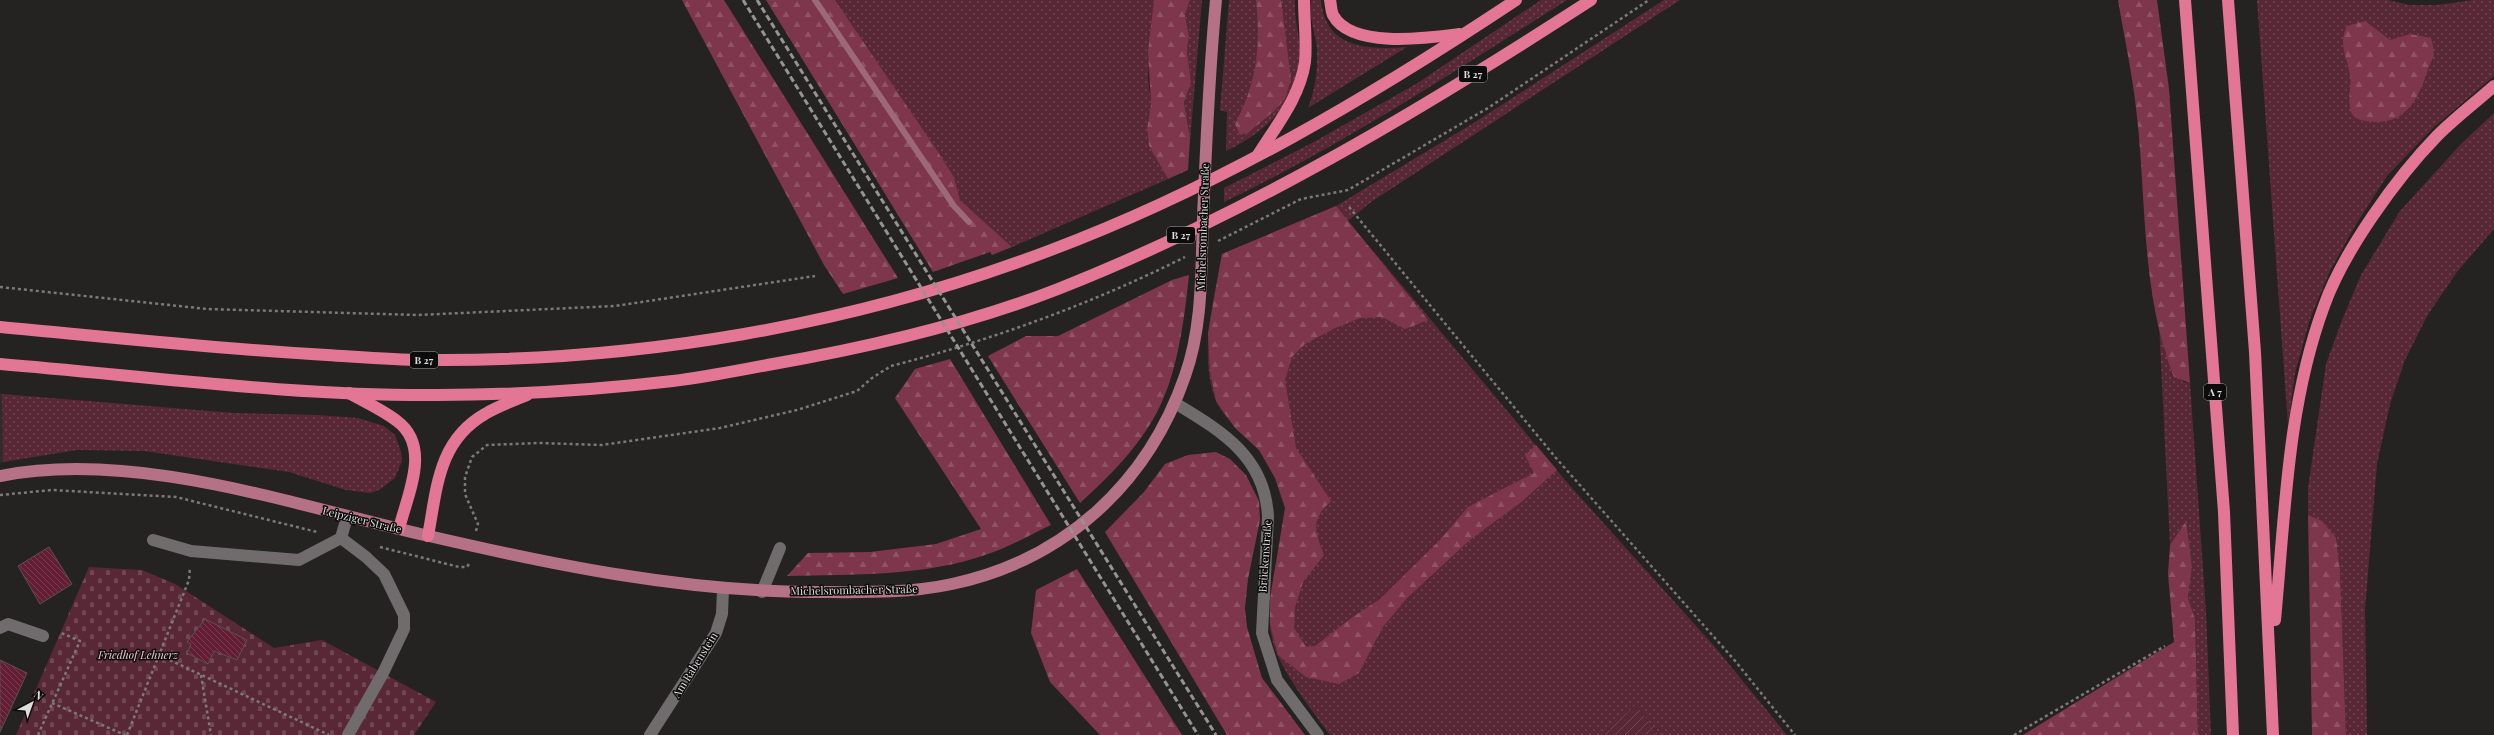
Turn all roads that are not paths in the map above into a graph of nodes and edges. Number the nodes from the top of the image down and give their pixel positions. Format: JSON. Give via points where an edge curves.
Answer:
{"nodes":[{"id":1,"x":1216,"y":0,"type":"edge"},
{"id":2,"x":1304,"y":0,"type":"edge"},
{"id":3,"x":1330,"y":0,"type":"edge"},
{"id":4,"x":1516,"y":0,"type":"edge"},
{"id":5,"x":1591,"y":0,"type":"edge"},
{"id":6,"x":2186,"y":0,"type":"edge"},
{"id":7,"x":2228,"y":0,"type":"edge"},
{"id":8,"x":1462,"y":34,"type":"junction"},
{"id":9,"x":2494,"y":86,"type":"edge"},
{"id":10,"x":1257,"y":156,"type":"junction"},
{"id":11,"x":0,"y":327,"type":"edge"},
{"id":12,"x":0,"y":364,"type":"edge"},
{"id":13,"x":346,"y":392,"type":"junction"},
{"id":14,"x":532,"y":393,"type":"junction"},
{"id":15,"x":1175,"y":403,"type":"junction"},
{"id":16,"x":0,"y":476,"type":"edge"},
{"id":17,"x":347,"y":517,"type":"junction"},
{"id":18,"x":399,"y":529,"type":"junction"},
{"id":19,"x":428,"y":536,"type":"junction"},
{"id":20,"x":341,"y":538,"type":"junction"},
{"id":21,"x":153,"y":540,"type":"dead end"},
{"id":22,"x":780,"y":548,"type":"dead end"},
{"id":23,"x":723,"y":589,"type":"junction"},
{"id":24,"x":762,"y":592,"type":"junction"},
{"id":25,"x":0,"y":628,"type":"edge"},
{"id":26,"x":43,"y":636,"type":"dead end"},
{"id":27,"x":2270,"y":658,"type":"junction"},
{"id":28,"x":348,"y":735,"type":"edge"},
{"id":29,"x":650,"y":735,"type":"edge"},
{"id":30,"x":1318,"y":735,"type":"edge"},
{"id":31,"x":2233,"y":735,"type":"edge"},
{"id":32,"x":2273,"y":735,"type":"edge"}],
"edges":[{"from":1,"to":15,"type":"main road","name":"Michelsrombacher Straße","via":[[1200,294],[1194,344]]},
{"from":2,"to":10,"type":"highway","via":[[1305,61],[1300,82],[1289,106]]},
{"from":3,"to":8,"type":"highway","via":[[1333,15],[1348,29],[1368,36],[1408,40]]},
{"from":4,"to":8,"type":"highway","number":"B 27"},
{"from":5,"to":14,"type":"highway","number":"B 27","via":[[1425,104],[1276,189],[1166,242],[1056,290],[904,338],[857,349],[675,381]]},
{"from":6,"to":31,"type":"highway","number":"A 7","via":[[2223,505]]},
{"from":7,"to":27,"type":"highway","via":[[2255,352]]},
{"from":8,"to":10,"type":"highway","number":"B 27","via":[[1333,115]]},
{"from":9,"to":27,"type":"highway","via":[[2437,136],[2394,188],[2353,246],[2324,306],[2306,364],[2291,445]]},
{"from":10,"to":11,"type":"highway","number":"B 27","via":[[1172,198],[1054,250],[915,297],[845,315],[760,332],[588,354],[420,360],[275,352]]},
{"from":12,"to":13,"type":"highway","number":"B 27"},
{"from":13,"to":14,"type":"highway","number":"B 27","via":[[434,395]]},
{"from":13,"to":18,"type":"highway","via":[[397,420],[412,439],[416,463]]},
{"from":14,"to":19,"type":"highway","via":[[485,414],[464,429],[453,441],[440,477]]},
{"from":15,"to":24,"type":"main road","name":"Michelsrombacher Straße","via":[[1152,445],[1122,488],[1101,510],[1064,539],[1009,565],[952,584],[915,589]]},
{"from":15,"to":30,"type":"street","name":"Brückenstraße","via":[[1223,433],[1237,445],[1249,459],[1261,484],[1267,500],[1268,517],[1262,633],[1277,680]]},
{"from":16,"to":17,"type":"main road","name":"Leipziger Straße","via":[[63,470],[142,473],[247,492]]},
{"from":17,"to":18,"type":"main road","name":"Leipziger Straße"},
{"from":17,"to":20,"type":"street"},
{"from":18,"to":19,"type":"main road","name":"Leipziger Straße"},
{"from":19,"to":23,"type":"main road","name":"Leipziger Straße","via":[[626,576]]},
{"from":20,"to":21,"type":"street","via":[[299,560],[191,551]]},
{"from":20,"to":28,"type":"street","via":[[384,574],[404,615],[404,630]]},
{"from":22,"to":24,"type":"street"},
{"from":23,"to":24,"type":"main road","name":"Michelsrombacher Straße"},
{"from":23,"to":29,"type":"street","name":"Am Rabenstein","via":[[722,614],[716,633]]},
{"from":25,"to":26,"type":"street","via":[[8,624]]},
{"from":27,"to":32,"type":"highway"}]}
